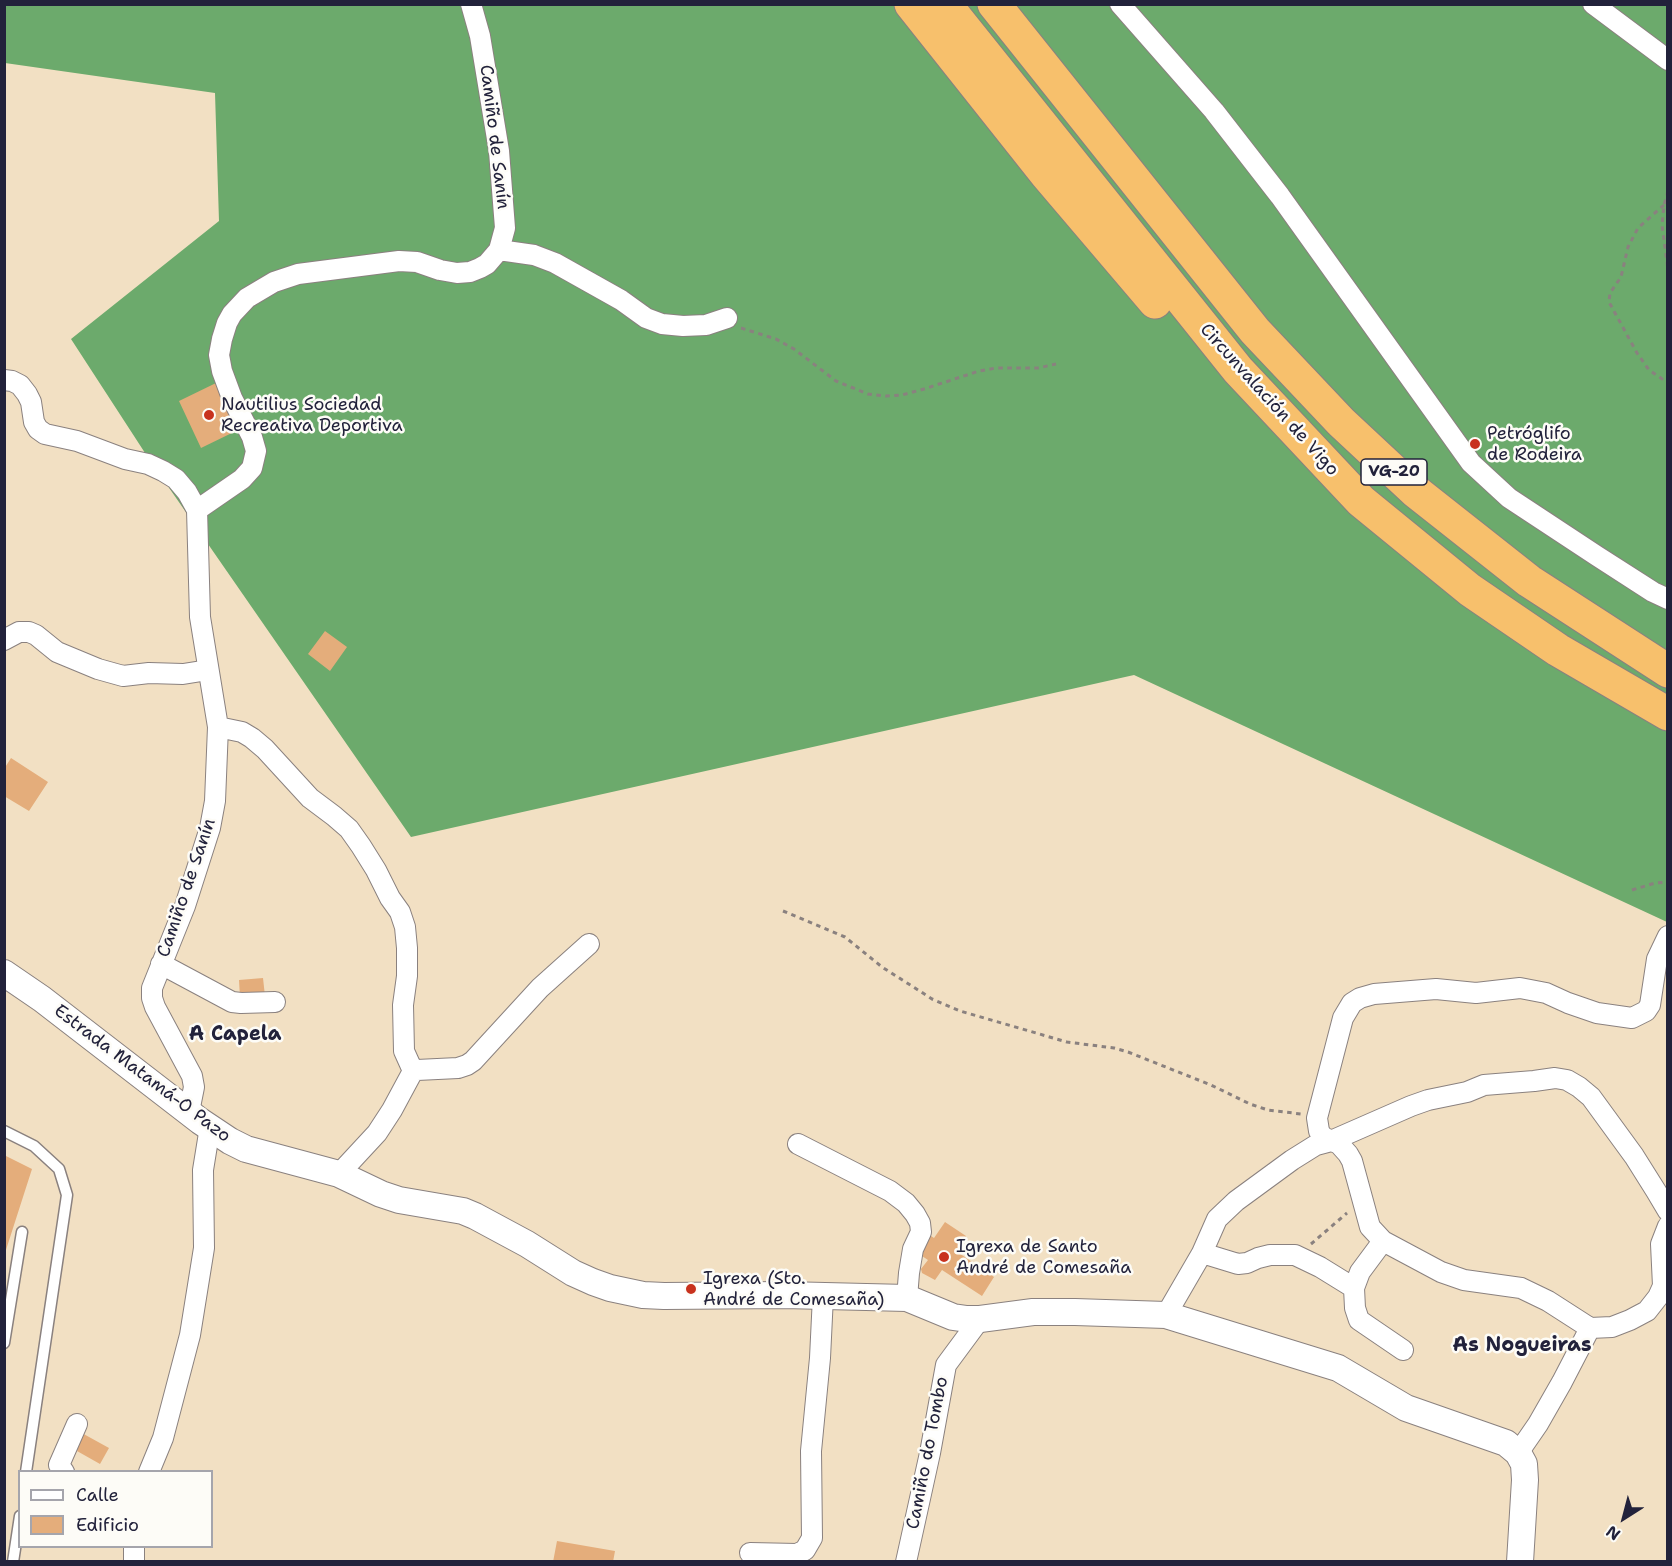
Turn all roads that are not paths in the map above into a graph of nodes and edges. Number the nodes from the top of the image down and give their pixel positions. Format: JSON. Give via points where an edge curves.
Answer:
{"nodes":[{"id":1,"x":471,"y":4,"type":"edge"},
{"id":2,"x":911,"y":4,"type":"edge"},
{"id":3,"x":945,"y":4,"type":"edge"},
{"id":4,"x":994,"y":4,"type":"edge"},
{"id":5,"x":1120,"y":4,"type":"edge"},
{"id":6,"x":1593,"y":4,"type":"edge"},
{"id":7,"x":1668,"y":60,"type":"edge"},
{"id":8,"x":499,"y":250,"type":"junction"},
{"id":9,"x":727,"y":318,"type":"road end"},
{"id":10,"x":4,"y":380,"type":"edge"},
{"id":11,"x":1361,"y":501,"type":"junction"},
{"id":12,"x":197,"y":510,"type":"junction"},
{"id":13,"x":1668,"y":598,"type":"edge"},
{"id":14,"x":4,"y":640,"type":"edge"},
{"id":15,"x":208,"y":670,"type":"junction"},
{"id":16,"x":1668,"y":671,"type":"edge"},
{"id":17,"x":1668,"y":714,"type":"edge"},
{"id":18,"x":218,"y":727,"type":"junction"},
{"id":19,"x":1668,"y":936,"type":"edge"},
{"id":20,"x":588,"y":944,"type":"dead end"},
{"id":21,"x":161,"y":964,"type":"junction"},
{"id":22,"x":4,"y":973,"type":"edge"},
{"id":23,"x":275,"y":1002,"type":"dead end"},
{"id":24,"x":412,"y":1071,"type":"junction"},
{"id":25,"x":189,"y":1112,"type":"junction"},
{"id":26,"x":210,"y":1127,"type":"junction"},
{"id":27,"x":4,"y":1131,"type":"edge"},
{"id":28,"x":1331,"y":1141,"type":"junction"},
{"id":29,"x":798,"y":1144,"type":"dead end"},
{"id":30,"x":339,"y":1174,"type":"junction"},
{"id":31,"x":1668,"y":1211,"type":"edge"},
{"id":32,"x":1668,"y":1226,"type":"edge"},
{"id":33,"x":22,"y":1232,"type":"dead end"},
{"id":34,"x":1383,"y":1241,"type":"junction"},
{"id":35,"x":1202,"y":1253,"type":"junction"},
{"id":36,"x":1354,"y":1288,"type":"junction"},
{"id":37,"x":823,"y":1296,"type":"junction"},
{"id":38,"x":907,"y":1298,"type":"junction"},
{"id":39,"x":1166,"y":1315,"type":"junction"},
{"id":40,"x":980,"y":1319,"type":"junction"},
{"id":41,"x":1590,"y":1328,"type":"junction"},
{"id":42,"x":4,"y":1343,"type":"edge"},
{"id":43,"x":1403,"y":1350,"type":"dead end"},
{"id":44,"x":77,"y":1424,"type":"dead end"},
{"id":45,"x":1518,"y":1453,"type":"junction"},
{"id":46,"x":26,"y":1470,"type":"edge"},
{"id":47,"x":63,"y":1470,"type":"edge"},
{"id":48,"x":150,"y":1470,"type":"edge"},
{"id":49,"x":18,"y":1529,"type":"edge"},
{"id":50,"x":750,"y":1552,"type":"dead end"},
{"id":51,"x":13,"y":1562,"type":"edge"},
{"id":52,"x":906,"y":1562,"type":"edge"},
{"id":53,"x":1520,"y":1562,"type":"edge"}],
"edges":[{"from":1,"to":8,"type":"street","name":"Camiño de Sanín","via":[[500,151],[505,228]]},
{"from":2,"to":11,"type":"highway","via":[[1046,174],[1182,335],[1307,465]]},
{"from":3,"to":11,"type":"highway","name":"Circunvalación de Vigo","number":"VG-20","via":[[1238,370]]},
{"from":4,"to":16,"type":"highway","name":"Circunvalación de Vigo","number":"VG-20","via":[[1255,331],[1341,422],[1415,491],[1529,581]]},
{"from":5,"to":13,"type":"street","via":[[1214,111],[1280,196],[1471,463],[1509,498]]},
{"from":6,"to":7,"type":"street"},
{"from":8,"to":9,"type":"street","via":[[534,255],[555,263],[662,324],[706,325]]},
{"from":8,"to":12,"type":"street","via":[[487,264],[470,272],[399,261],[298,274],[247,298],[227,323],[219,355],[232,398],[252,437],[256,451],[252,468]]},
{"from":10,"to":12,"type":"street","via":[[20,385],[27,394],[34,422],[45,434],[163,471],[176,479]]},
{"from":11,"to":17,"type":"highway","name":"Circunvalación de Vigo","number":"VG-20","via":[[1470,590],[1558,650]]},
{"from":12,"to":15,"type":"street","name":"Camiño de Sanín","via":[[200,617]]},
{"from":14,"to":15,"type":"street","via":[[19,632],[36,634],[57,652],[123,676]]},
{"from":15,"to":18,"type":"street","name":"Camiño de Sanín"},
{"from":18,"to":21,"type":"street","name":"Camiño de Sanín","via":[[212,821],[185,906]]},
{"from":18,"to":24,"type":"street","via":[[252,738],[310,798],[349,829],[400,912],[407,948],[404,1051]]},
{"from":19,"to":28,"type":"street","via":[[1657,959],[1650,1005],[1632,1018],[1597,1012],[1520,988],[1476,993],[1436,989],[1360,998],[1343,1018],[1317,1118],[1319,1131]]},
{"from":20,"to":24,"type":"street","via":[[540,988],[473,1061],[458,1068]]},
{"from":21,"to":23,"type":"street","via":[[232,1002]]},
{"from":21,"to":25,"type":"street","name":"Camiño de Sanín","via":[[152,998],[192,1076]]},
{"from":22,"to":25,"type":"street","name":"Estrada Matamá-O Pazo"},
{"from":24,"to":30,"type":"street","via":[[377,1133]]},
{"from":25,"to":26,"type":"street","name":"Estrada Matamá-O Pazo"},
{"from":26,"to":30,"type":"street","name":"Estrada Matamá-O Pazo","via":[[246,1149]]},
{"from":26,"to":48,"type":"street","via":[[203,1170],[204,1248],[190,1335],[163,1438]]},
{"from":27,"to":46,"type":"lane","via":[[34,1146],[59,1169],[67,1195]]},
{"from":28,"to":31,"type":"street","via":[[1428,1100],[1484,1085],[1567,1080],[1596,1103]]},
{"from":28,"to":34,"type":"street","via":[[1339,1144],[1352,1161],[1370,1227]]},
{"from":28,"to":35,"type":"street","via":[[1306,1150],[1225,1211],[1217,1219]]},
{"from":29,"to":38,"type":"street","via":[[890,1191],[915,1214],[921,1232],[913,1250]]},
{"from":30,"to":37,"type":"street","name":"Estrada Matamá-O Pazo","via":[[399,1200],[475,1216],[573,1273],[610,1288],[664,1296]]},
{"from":32,"to":41,"type":"street","via":[[1661,1244],[1663,1286],[1658,1297],[1647,1311],[1630,1320],[1612,1327]]},
{"from":33,"to":42,"type":"lane"},
{"from":34,"to":36,"type":"street","via":[[1360,1272]]},
{"from":34,"to":41,"type":"street","via":[[1456,1278],[1521,1288]]},
{"from":35,"to":36,"type":"street","via":[[1238,1264],[1270,1255],[1295,1255]]},
{"from":35,"to":39,"type":"street"},
{"from":36,"to":43,"type":"street","via":[[1359,1320]]},
{"from":37,"to":38,"type":"street","name":"Estrada Matamá-O Pazo"},
{"from":37,"to":50,"type":"street","via":[[810,1451],[812,1538],[805,1551],[798,1554]]},
{"from":38,"to":40,"type":"street","name":"Estrada Matamá-O Pazo","via":[[953,1317]]},
{"from":39,"to":40,"type":"street","name":"Estrada Matamá-O Pazo","via":[[1033,1312]]},
{"from":39,"to":45,"type":"street","name":"Estrada Matamá-O Pazo","via":[[1338,1368],[1406,1408],[1506,1443]]},
{"from":40,"to":52,"type":"street","name":"Camiño do Tombo","via":[[946,1365]]},
{"from":41,"to":45,"type":"street"},
{"from":44,"to":47,"type":"street","via":[[59,1465]]},
{"from":45,"to":53,"type":"street","via":[[1524,1464],[1525,1480]]},
{"from":49,"to":51,"type":"lane"}]}
